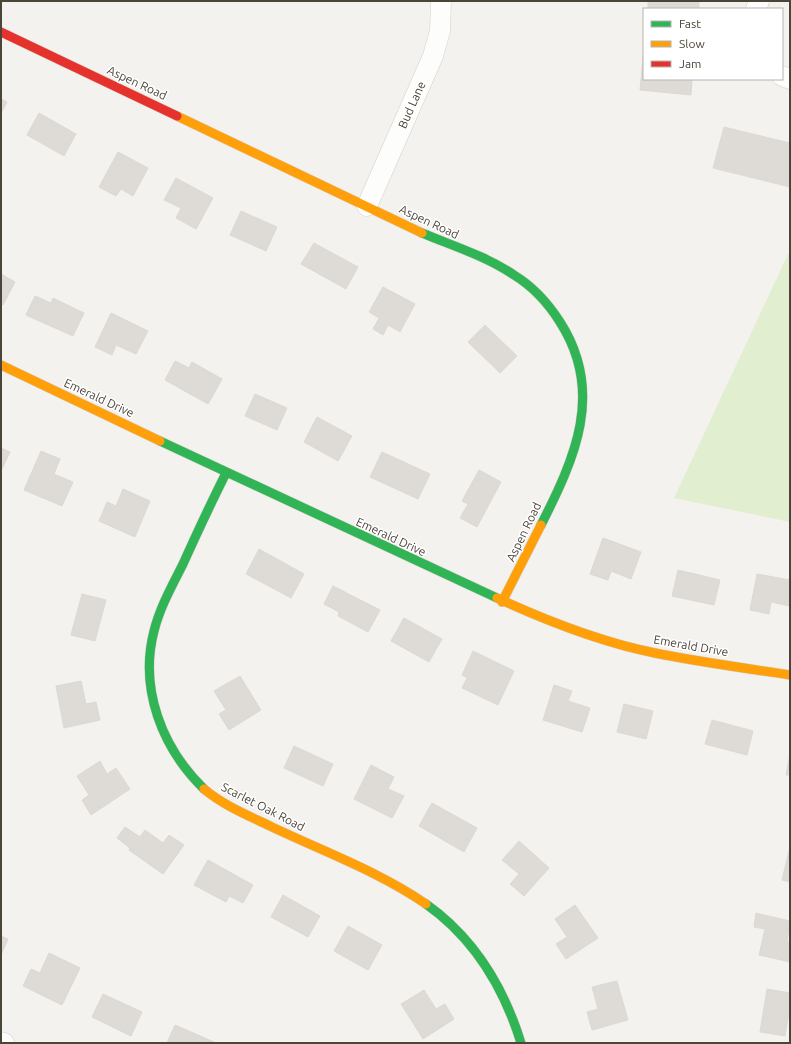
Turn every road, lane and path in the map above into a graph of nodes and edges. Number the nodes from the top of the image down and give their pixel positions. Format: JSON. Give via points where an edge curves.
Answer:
{"nodes":[{"id":1,"x":441,"y":1,"type":"edge"},
{"id":2,"x":1,"y":32,"type":"edge"},
{"id":3,"x":367,"y":206,"type":"junction"},
{"id":4,"x":1,"y":365,"type":"edge"},
{"id":5,"x":226,"y":472,"type":"junction"},
{"id":6,"x":502,"y":602,"type":"junction"},
{"id":7,"x":790,"y":675,"type":"edge"},
{"id":8,"x":521,"y":1043,"type":"edge"}],
"edges":[{"from":1,"to":3,"type":"street","name":"Bud Lane","via":[[440,32],[433,56]]},
{"from":2,"to":3,"type":"street","name":"Aspen Road"},
{"from":3,"to":6,"type":"street","name":"Aspen Road","via":[[503,268],[526,284],[557,316],[577,357],[583,384],[584,410],[580,436],[570,464],[522,566]]},
{"from":4,"to":5,"type":"street","name":"Emerald Drive"},
{"from":5,"to":6,"type":"street","name":"Emerald Drive"},
{"from":5,"to":8,"type":"street","name":"Scarlet Oak Road","via":[[170,590],[152,637],[149,691],[155,714],[170,748],[205,790],[222,802],[384,879],[438,912],[487,966],[504,996]]},
{"from":6,"to":7,"type":"street","name":"Emerald Drive","via":[[598,638],[654,653]]}]}
